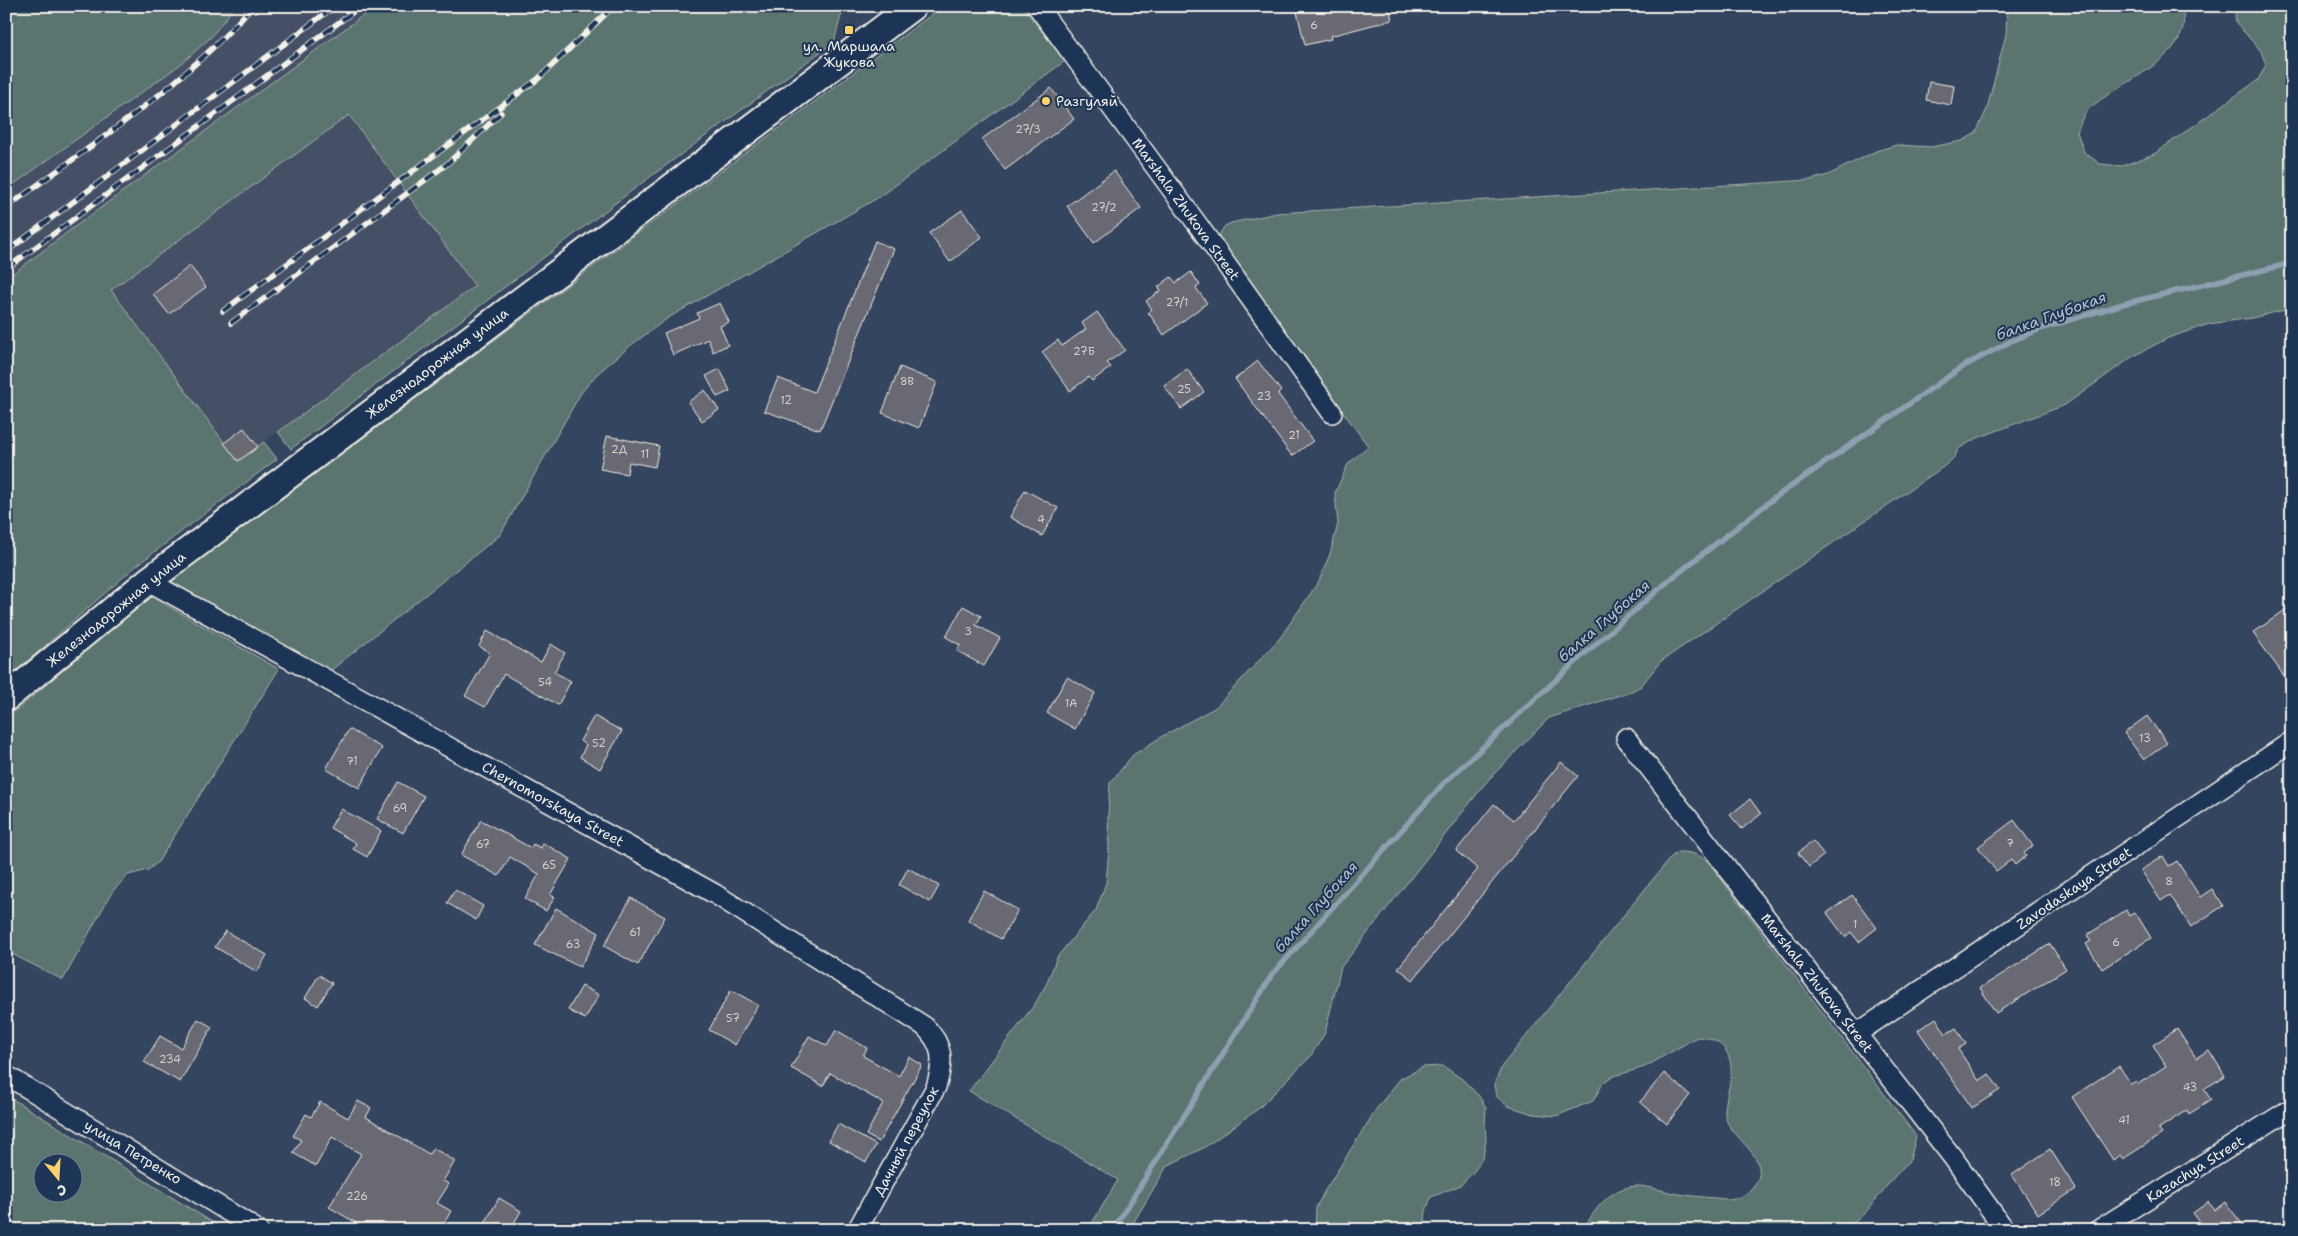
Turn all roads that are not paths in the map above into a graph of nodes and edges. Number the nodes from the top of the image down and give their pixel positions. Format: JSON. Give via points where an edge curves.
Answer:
{"nodes":[{"id":1,"x":913,"y":6,"type":"edge"},
{"id":2,"x":1037,"y":6,"type":"edge"},
{"id":3,"x":1332,"y":413,"type":"dead end"},
{"id":4,"x":148,"y":581,"type":"junction"},
{"id":5,"x":6,"y":698,"type":"edge"},
{"id":6,"x":1626,"y":738,"type":"dead end"},
{"id":7,"x":2292,"y":741,"type":"edge"},
{"id":8,"x":1856,"y":1034,"type":"junction"},
{"id":9,"x":941,"y":1049,"type":"joint"},
{"id":10,"x":6,"y":1076,"type":"edge"},
{"id":11,"x":2292,"y":1108,"type":"edge"},
{"id":12,"x":258,"y":1230,"type":"edge"},
{"id":13,"x":857,"y":1230,"type":"edge"},
{"id":14,"x":2005,"y":1230,"type":"edge"},
{"id":15,"x":2098,"y":1230,"type":"edge"}],
"edges":[{"from":1,"to":4,"type":"main road","name":"Железнодорожная улица"},
{"from":2,"to":3,"type":"street","name":"Marshala Zhukova Street"},
{"from":4,"to":5,"type":"main road","name":"Железнодорожная улица"},
{"from":4,"to":9,"type":"street","name":"Chernomorskaya Street","via":[[715,894],[924,1026],[935,1036]]},
{"from":6,"to":8,"type":"street","name":"Marshala Zhukova Street"},
{"from":7,"to":8,"type":"street","name":"Zavodaskaya Street"},
{"from":8,"to":14,"type":"street","name":"Marshala Zhukova Street"},
{"from":9,"to":13,"type":"street","name":"Дачный переулок","via":[[936,1087]]},
{"from":10,"to":12,"type":"street","name":"улица Петренко"},
{"from":11,"to":15,"type":"street","name":"Kazachya Street"}]}
